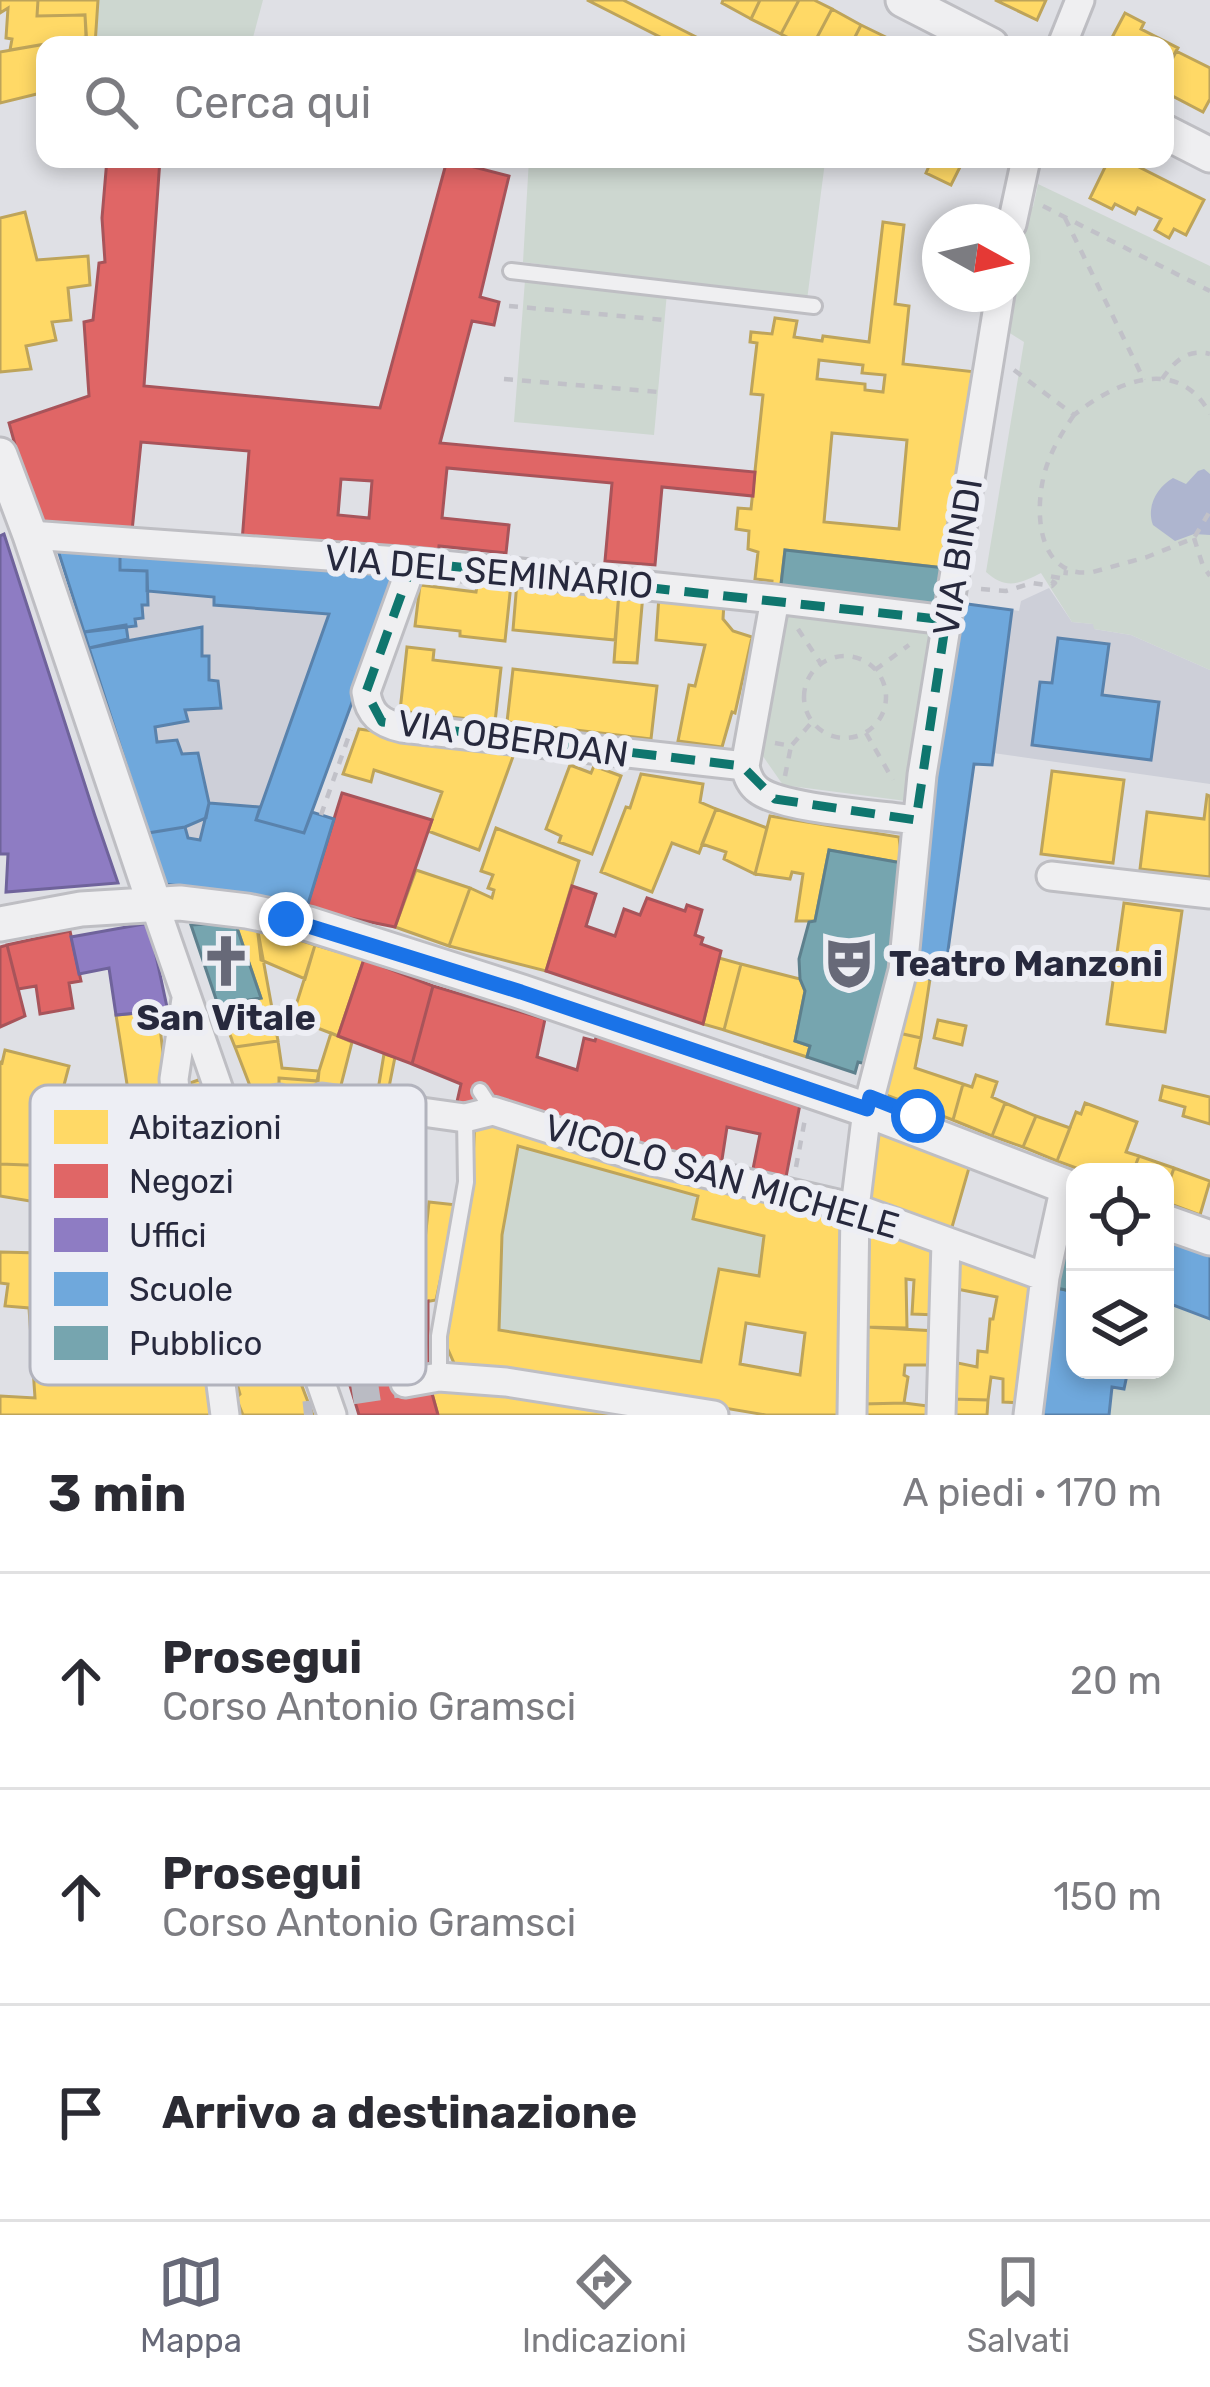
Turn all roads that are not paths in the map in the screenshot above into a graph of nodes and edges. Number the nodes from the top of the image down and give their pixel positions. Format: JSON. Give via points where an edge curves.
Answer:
{"nodes":[{"id":1,"x":903,"y":0,"type":"edge"},
{"id":2,"x":1080,"y":0,"type":"edge"},
{"id":3,"x":973,"y":36,"type":"edge"},
{"id":4,"x":1066,"y":36,"type":"edge"},
{"id":5,"x":1174,"y":137,"type":"edge"},
{"id":6,"x":1210,"y":155,"type":"edge"},
{"id":7,"x":1024,"y":168,"type":"edge"},
{"id":8,"x":1015,"y":204,"type":"edge"},
{"id":9,"x":512,"y":271,"type":"dead end"},
{"id":10,"x":814,"y":306,"type":"dead end"},
{"id":11,"x":997,"y":312,"type":"edge"},
{"id":12,"x":0,"y":455,"type":"edge"},
{"id":13,"x":30,"y":535,"type":"junction"},
{"id":14,"x":413,"y":562,"type":"junction"},
{"id":15,"x":775,"y":599,"type":"junction"},
{"id":16,"x":946,"y":620,"type":"junction"},
{"id":17,"x":745,"y":766,"type":"junction"},
{"id":18,"x":916,"y":820,"type":"junction"},
{"id":19,"x":1052,"y":876,"type":"dead end"},
{"id":20,"x":1210,"y":894,"type":"edge"},
{"id":21,"x":154,"y":904,"type":"junction"},
{"id":22,"x":0,"y":924,"type":"edge"},
{"id":23,"x":186,"y":997,"type":"junction"},
{"id":24,"x":175,"y":1085,"type":"edge"},
{"id":25,"x":217,"y":1085,"type":"edge"},
{"id":26,"x":868,"y":1103,"type":"junction"},
{"id":27,"x":426,"y":1104,"type":"edge"},
{"id":28,"x":480,"y":1107,"type":"junction"},
{"id":29,"x":1066,"y":1182,"type":"edge"},
{"id":30,"x":1066,"y":1205,"type":"edge"},
{"id":31,"x":855,"y":1208,"type":"junction"},
{"id":32,"x":1174,"y":1216,"type":"edge"},
{"id":33,"x":1174,"y":1224,"type":"edge"},
{"id":34,"x":1210,"y":1234,"type":"edge"},
{"id":35,"x":946,"y":1242,"type":"junction"},
{"id":36,"x":1046,"y":1277,"type":"junction"},
{"id":37,"x":439,"y":1377,"type":"junction"},
{"id":38,"x":426,"y":1379,"type":"tunnel mouth"},
{"id":39,"x":221,"y":1385,"type":"edge"},
{"id":40,"x":225,"y":1415,"type":"edge"},
{"id":41,"x":714,"y":1415,"type":"edge"},
{"id":42,"x":852,"y":1415,"type":"edge"},
{"id":43,"x":941,"y":1415,"type":"edge"},
{"id":44,"x":1028,"y":1415,"type":"edge"}],
"edges":[{"from":1,"to":3,"type":"street"},
{"from":2,"to":4,"type":"street"},
{"from":5,"to":6,"type":"street"},
{"from":7,"to":8,"type":"street"},
{"from":9,"to":10,"type":"lane"},
{"from":11,"to":16,"type":"street","name":"VIA BINDI"},
{"from":12,"to":13,"type":"street"},
{"from":13,"to":14,"type":"street","name":"VIA DEL SEMINARIO"},
{"from":13,"to":21,"type":"street"},
{"from":14,"to":15,"type":"street","name":"VIA DEL SEMINARIO"},
{"from":14,"to":17,"type":"street","name":"VIA OBERDAN","via":[[366,692],[382,722]]},
{"from":15,"to":16,"type":"street","name":"VIA DEL SEMINARIO"},
{"from":15,"to":17,"type":"street"},
{"from":16,"to":18,"type":"street","name":"VIA BINDI"},
{"from":17,"to":18,"type":"street","via":[[750,782],[775,799]]},
{"from":18,"to":26,"type":"street","name":"VIA BINDI","via":[[903,970]]},
{"from":19,"to":20,"type":"street"},
{"from":21,"to":22,"type":"street"},
{"from":21,"to":23,"type":"street"},
{"from":21,"to":26,"type":"street","via":[[286,919],[478,989]]},
{"from":21,"to":26,"type":"lane","via":[[200,896],[366,931],[770,1061]]},
{"from":23,"to":24,"type":"street"},
{"from":23,"to":25,"type":"street"},
{"from":26,"to":29,"type":"street"},
{"from":26,"to":31,"type":"street","name":"VIA BINDI"},
{"from":27,"to":28,"type":"street","name":"VICOLO SAN MICHELE"},
{"from":28,"to":31,"type":"street","name":"VICOLO SAN MICHELE","via":[[647,1160]]},
{"from":28,"to":37,"type":"lane","via":[[439,1336]]},
{"from":30,"to":36,"type":"street"},
{"from":31,"to":35,"type":"street","name":"VICOLO SAN MICHELE"},
{"from":31,"to":42,"type":"street","name":"VIA BINDI"},
{"from":32,"to":34,"type":"lane"},
{"from":33,"to":34,"type":"street"},
{"from":35,"to":36,"type":"street","name":"VICOLO SAN MICHELE"},
{"from":35,"to":43,"type":"street"},
{"from":36,"to":44,"type":"street"},
{"from":37,"to":38,"type":"street"},
{"from":37,"to":41,"type":"street"},
{"from":39,"to":40,"type":"street"}]}
